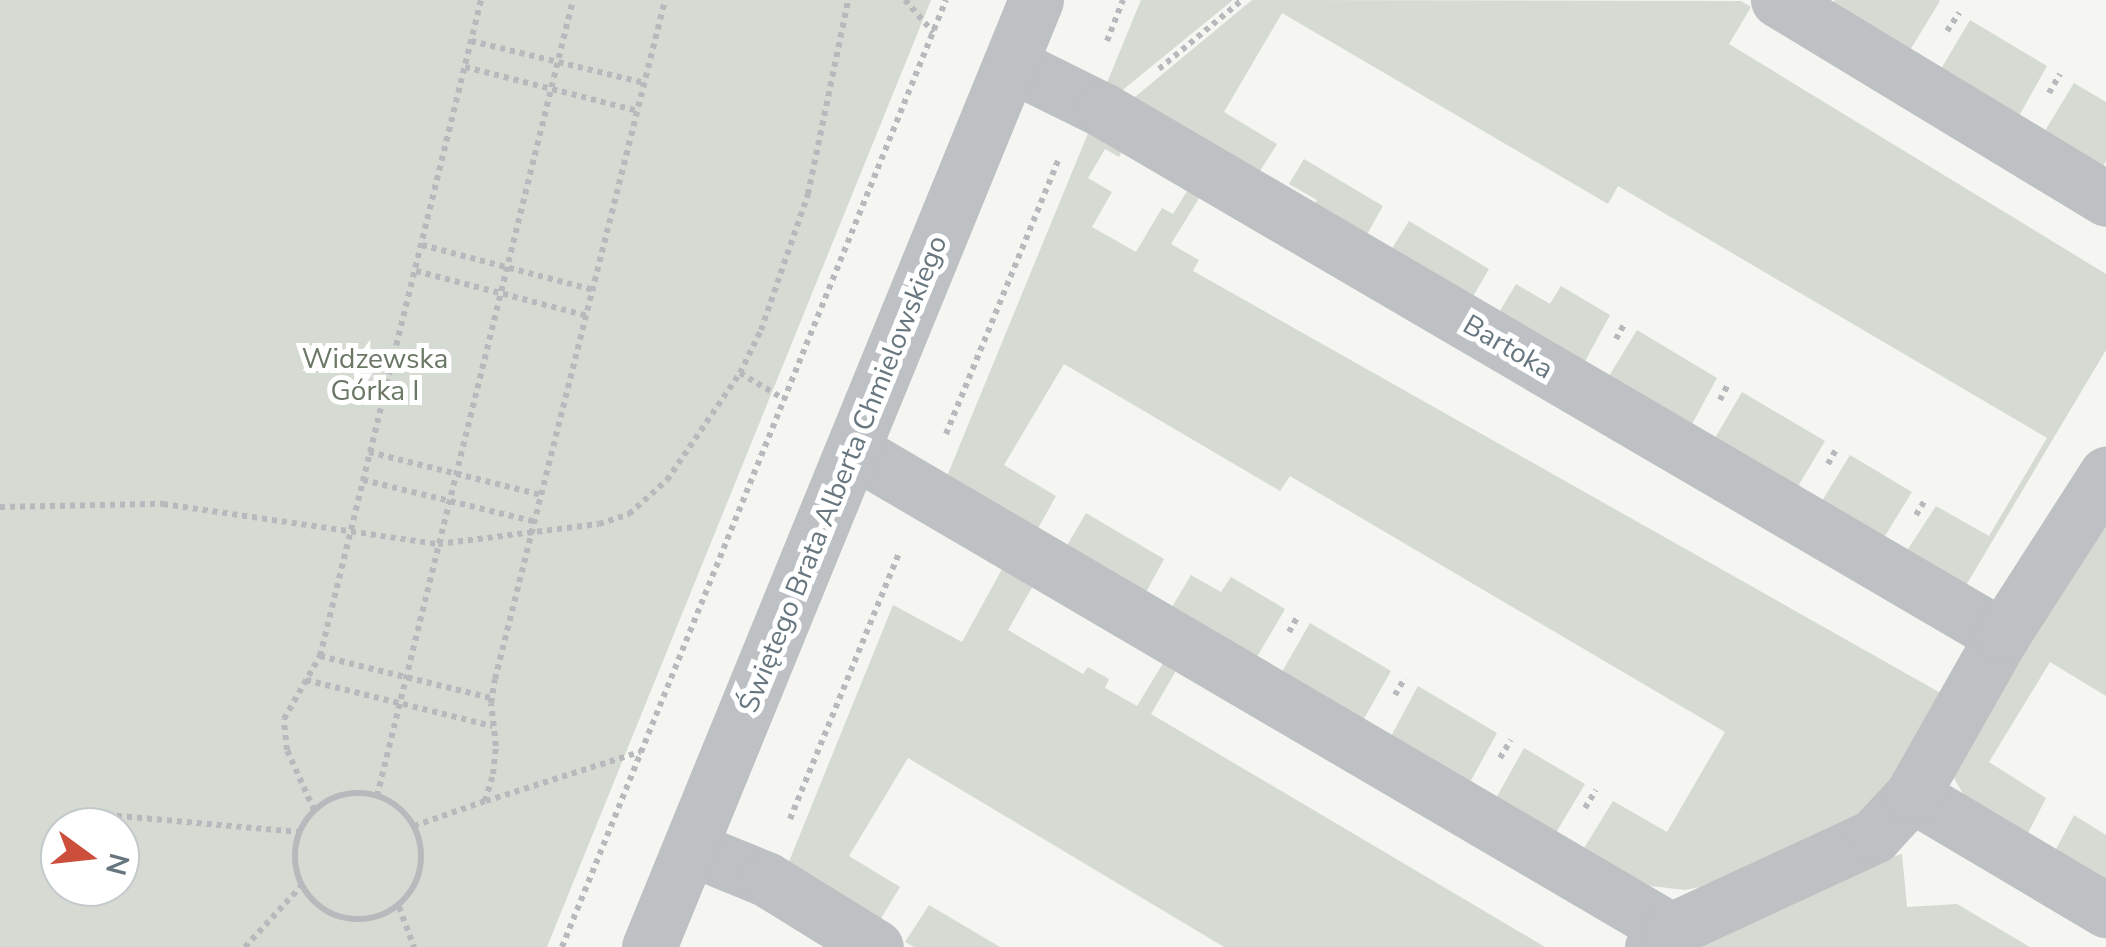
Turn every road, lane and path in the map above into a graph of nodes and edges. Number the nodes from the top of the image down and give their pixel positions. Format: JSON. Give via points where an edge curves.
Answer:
{"nodes":[{"id":1,"x":481,"y":0,"type":"edge"},
{"id":2,"x":573,"y":0,"type":"edge"},
{"id":3,"x":665,"y":0,"type":"edge"},
{"id":4,"x":848,"y":0,"type":"edge"},
{"id":5,"x":905,"y":0,"type":"edge"},
{"id":6,"x":946,"y":0,"type":"edge"},
{"id":7,"x":1036,"y":0,"type":"edge"},
{"id":8,"x":1242,"y":0,"type":"edge"},
{"id":9,"x":1778,"y":0,"type":"edge"},
{"id":10,"x":933,"y":32,"type":"junction"},
{"id":11,"x":471,"y":41,"type":"junction"},
{"id":12,"x":558,"y":62,"type":"junction"},
{"id":13,"x":1010,"y":64,"type":"junction"},
{"id":14,"x":465,"y":67,"type":"junction"},
{"id":15,"x":644,"y":83,"type":"junction"},
{"id":16,"x":552,"y":89,"type":"junction"},
{"id":17,"x":638,"y":110,"type":"junction"},
{"id":18,"x":1102,"y":110,"type":"junction"},
{"id":19,"x":2106,"y":199,"type":"edge"},
{"id":20,"x":422,"y":245,"type":"junction"},
{"id":21,"x":508,"y":268,"type":"junction"},
{"id":22,"x":416,"y":271,"type":"junction"},
{"id":23,"x":593,"y":290,"type":"junction"},
{"id":24,"x":502,"y":293,"type":"junction"},
{"id":25,"x":587,"y":316,"type":"junction"},
{"id":26,"x":740,"y":372,"type":"junction"},
{"id":27,"x":784,"y":399,"type":"junction"},
{"id":28,"x":854,"y":450,"type":"junction"},
{"id":29,"x":369,"y":452,"type":"junction"},
{"id":30,"x":457,"y":473,"type":"junction"},
{"id":31,"x":2106,"y":474,"type":"edge"},
{"id":32,"x":362,"y":480,"type":"junction"},
{"id":33,"x":542,"y":495,"type":"junction"},
{"id":34,"x":450,"y":500,"type":"junction"},
{"id":35,"x":0,"y":508,"type":"edge"},
{"id":36,"x":536,"y":522,"type":"junction"},
{"id":37,"x":350,"y":532,"type":"junction"},
{"id":38,"x":533,"y":533,"type":"junction"},
{"id":39,"x":438,"y":544,"type":"junction"},
{"id":40,"x":2002,"y":636,"type":"junction"},
{"id":41,"x":320,"y":656,"type":"junction"},
{"id":42,"x":406,"y":676,"type":"junction"},
{"id":43,"x":306,"y":680,"type":"junction"},
{"id":44,"x":491,"y":698,"type":"junction"},
{"id":45,"x":399,"y":704,"type":"junction"},
{"id":46,"x":492,"y":726,"type":"junction"},
{"id":47,"x":640,"y":752,"type":"junction"},
{"id":48,"x":1912,"y":794,"type":"junction"},
{"id":49,"x":376,"y":796,"type":"junction"},
{"id":50,"x":484,"y":801,"type":"junction"},
{"id":51,"x":314,"y":810,"type":"junction"},
{"id":52,"x":140,"y":818,"type":"edge"},
{"id":53,"x":414,"y":826,"type":"junction"},
{"id":54,"x":298,"y":832,"type":"junction"},
{"id":55,"x":690,"y":848,"type":"junction"},
{"id":56,"x":302,"y":885,"type":"junction"},
{"id":57,"x":399,"y":907,"type":"junction"},
{"id":58,"x":2106,"y":910,"type":"edge"},
{"id":59,"x":1662,"y":938,"type":"edge"},
{"id":60,"x":245,"y":947,"type":"edge"},
{"id":61,"x":414,"y":947,"type":"edge"},
{"id":62,"x":562,"y":947,"type":"edge"},
{"id":63,"x":649,"y":947,"type":"edge"},
{"id":64,"x":876,"y":947,"type":"edge"}],
"edges":[{"from":1,"to":11,"type":"path"},
{"from":2,"to":12,"type":"path"},
{"from":3,"to":15,"type":"path"},
{"from":4,"to":26,"type":"path","via":[[808,194]]},
{"from":5,"to":10,"type":"path"},
{"from":6,"to":10,"type":"path"},
{"from":7,"to":13,"type":"street","name":"Świętego Brata Alberta Chmielowskiego"},
{"from":8,"to":18,"type":"path"},
{"from":9,"to":19,"type":"street"},
{"from":10,"to":27,"type":"path"},
{"from":11,"to":12,"type":"path"},
{"from":11,"to":14,"type":"path"},
{"from":12,"to":15,"type":"path"},
{"from":12,"to":16,"type":"path"},
{"from":13,"to":18,"type":"street","name":"Bartoka"},
{"from":13,"to":28,"type":"street","name":"Świętego Brata Alberta Chmielowskiego"},
{"from":14,"to":16,"type":"path"},
{"from":14,"to":20,"type":"path"},
{"from":15,"to":17,"type":"path"},
{"from":16,"to":17,"type":"path"},
{"from":16,"to":21,"type":"path"},
{"from":17,"to":23,"type":"path"},
{"from":18,"to":40,"type":"street","name":"Bartoka"},
{"from":20,"to":21,"type":"path"},
{"from":20,"to":22,"type":"path"},
{"from":21,"to":23,"type":"path"},
{"from":21,"to":24,"type":"path"},
{"from":22,"to":24,"type":"path"},
{"from":22,"to":29,"type":"path"},
{"from":23,"to":25,"type":"path"},
{"from":24,"to":25,"type":"path"},
{"from":24,"to":30,"type":"path"},
{"from":25,"to":33,"type":"path"},
{"from":26,"to":27,"type":"path"},
{"from":26,"to":38,"type":"path","via":[[667,480],[629,514]]},
{"from":27,"to":47,"type":"path"},
{"from":28,"to":55,"type":"street","name":"Świętego Brata Alberta Chmielowskiego"},
{"from":28,"to":59,"type":"street"},
{"from":29,"to":30,"type":"path"},
{"from":29,"to":32,"type":"path"},
{"from":30,"to":33,"type":"path"},
{"from":30,"to":34,"type":"path"},
{"from":31,"to":40,"type":"street"},
{"from":32,"to":34,"type":"path"},
{"from":32,"to":37,"type":"path"},
{"from":33,"to":36,"type":"path"},
{"from":34,"to":36,"type":"path"},
{"from":34,"to":39,"type":"path"},
{"from":35,"to":37,"type":"path","via":[[163,504]]},
{"from":36,"to":38,"type":"path"},
{"from":37,"to":39,"type":"path"},
{"from":37,"to":41,"type":"path"},
{"from":38,"to":39,"type":"path"},
{"from":38,"to":44,"type":"path"},
{"from":39,"to":42,"type":"path"},
{"from":40,"to":48,"type":"street"},
{"from":41,"to":42,"type":"path"},
{"from":41,"to":43,"type":"path"},
{"from":42,"to":44,"type":"path"},
{"from":42,"to":45,"type":"path"},
{"from":43,"to":45,"type":"path"},
{"from":43,"to":51,"type":"path","via":[[282,735]]},
{"from":44,"to":46,"type":"path"},
{"from":45,"to":46,"type":"path"},
{"from":45,"to":49,"type":"path"},
{"from":46,"to":50,"type":"path","via":[[496,758]]},
{"from":47,"to":50,"type":"path"},
{"from":47,"to":62,"type":"path"},
{"from":48,"to":58,"type":"street"},
{"from":48,"to":59,"type":"street","via":[[1874,836]]},
{"from":49,"to":51,"type":"path","via":[[355,792]]},
{"from":49,"to":53,"type":"path"},
{"from":50,"to":53,"type":"path"},
{"from":51,"to":54,"type":"path"},
{"from":52,"to":54,"type":"path"},
{"from":53,"to":57,"type":"path","via":[[421,856],[416,881]]},
{"from":54,"to":56,"type":"path","via":[[295,860]]},
{"from":55,"to":63,"type":"street","name":"Świętego Brata Alberta Chmielowskiego"},
{"from":55,"to":64,"type":"street","via":[[766,879]]},
{"from":56,"to":57,"type":"path","via":[[340,916],[362,918]]},
{"from":56,"to":60,"type":"path"},
{"from":57,"to":61,"type":"path"}]}
